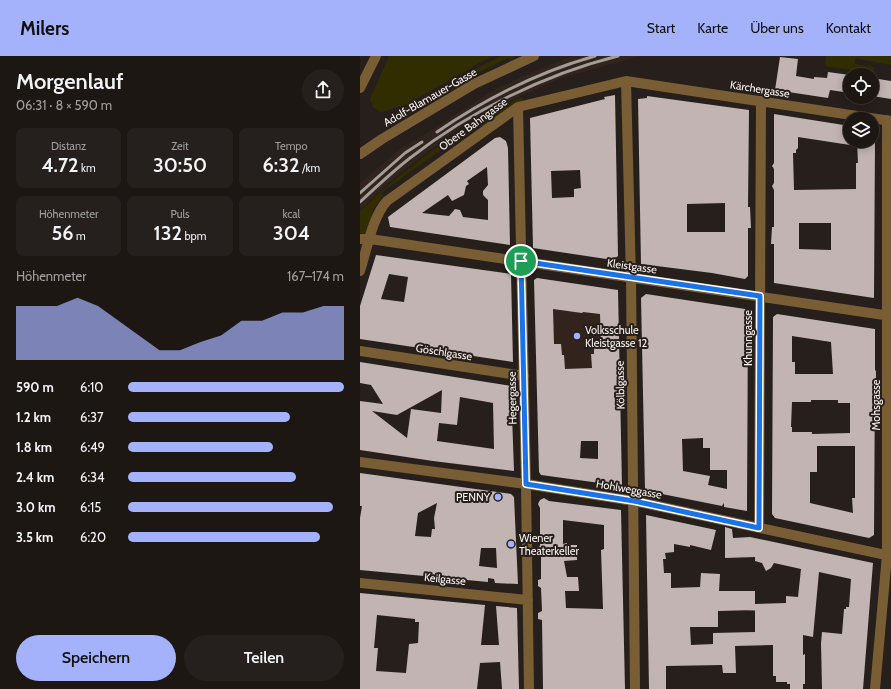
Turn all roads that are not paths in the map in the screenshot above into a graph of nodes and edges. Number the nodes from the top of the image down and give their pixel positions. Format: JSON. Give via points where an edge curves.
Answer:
{"nodes":[{"id":1,"x":376,"y":56,"type":"edge"},
{"id":2,"x":534,"y":56,"type":"edge"},
{"id":3,"x":626,"y":81,"type":"junction"},
{"id":4,"x":360,"y":88,"type":"edge"},
{"id":5,"x":761,"y":101,"type":"junction"},
{"id":6,"x":518,"y":107,"type":"junction"},
{"id":7,"x":889,"y":120,"type":"edge"},
{"id":8,"x":361,"y":151,"type":"edge"},
{"id":9,"x":365,"y":239,"type":"edge"},
{"id":10,"x":521,"y":261,"type":"junction"},
{"id":11,"x":360,"y":271,"type":"edge"},
{"id":12,"x":631,"y":278,"type":"junction"},
{"id":13,"x":760,"y":296,"type":"junction"},
{"id":14,"x":889,"y":316,"type":"edge"},
{"id":15,"x":360,"y":351,"type":"edge"},
{"id":16,"x":524,"y":376,"type":"junction"},
{"id":17,"x":360,"y":462,"type":"edge"},
{"id":18,"x":526,"y":484,"type":"junction"},
{"id":19,"x":634,"y":501,"type":"junction"},
{"id":20,"x":759,"y":528,"type":"junction"},
{"id":21,"x":889,"y":555,"type":"edge"},
{"id":22,"x":360,"y":583,"type":"edge"},
{"id":23,"x":528,"y":600,"type":"junction"},
{"id":24,"x":529,"y":689,"type":"edge"},
{"id":25,"x":635,"y":689,"type":"edge"},
{"id":26,"x":875,"y":689,"type":"edge"}],
"edges":[{"from":1,"to":4,"type":"street"},
{"from":2,"to":8,"type":"street","name":"Adolf-Blamauer-Gasse","via":[[474,84]]},
{"from":3,"to":5,"type":"street","name":"Kärchergasse"},
{"from":3,"to":6,"type":"street","name":"Obere Bahngasse"},
{"from":3,"to":12,"type":"street","name":"Kölblgasse"},
{"from":5,"to":7,"type":"street","name":"Kärchergasse"},
{"from":5,"to":13,"type":"street","name":"Khunngasse"},
{"from":6,"to":9,"type":"street","name":"Obere Bahngasse","via":[[387,201]]},
{"from":6,"to":10,"type":"street","name":"Hegergasse"},
{"from":7,"to":14,"type":"street","name":"Mohsgasse"},
{"from":9,"to":10,"type":"street","name":"Kleistgasse"},
{"from":9,"to":11,"type":"street","name":"Obere Bahngasse"},
{"from":10,"to":12,"type":"street","name":"Kleistgasse"},
{"from":10,"to":16,"type":"street","name":"Hegergasse"},
{"from":12,"to":13,"type":"street","name":"Kleistgasse"},
{"from":12,"to":19,"type":"street","name":"Kölblgasse"},
{"from":13,"to":14,"type":"street","name":"Kleistgasse"},
{"from":13,"to":20,"type":"street","name":"Khunngasse"},
{"from":14,"to":21,"type":"street","name":"Mohsgasse"},
{"from":15,"to":16,"type":"street","name":"Göschlgasse"},
{"from":16,"to":18,"type":"street","name":"Hegergasse"},
{"from":17,"to":18,"type":"street","name":"Hohlweggasse"},
{"from":18,"to":19,"type":"street","name":"Hohlweggasse"},
{"from":18,"to":23,"type":"street","name":"Hegergasse"},
{"from":19,"to":20,"type":"street","name":"Hohlweggasse"},
{"from":19,"to":25,"type":"street","name":"Kölblgasse"},
{"from":20,"to":21,"type":"street","name":"Hohlweggasse"},
{"from":21,"to":26,"type":"street","name":"Mohsgasse"},
{"from":22,"to":23,"type":"street","name":"Keilgasse"},
{"from":23,"to":24,"type":"street","name":"Hegergasse"}]}
